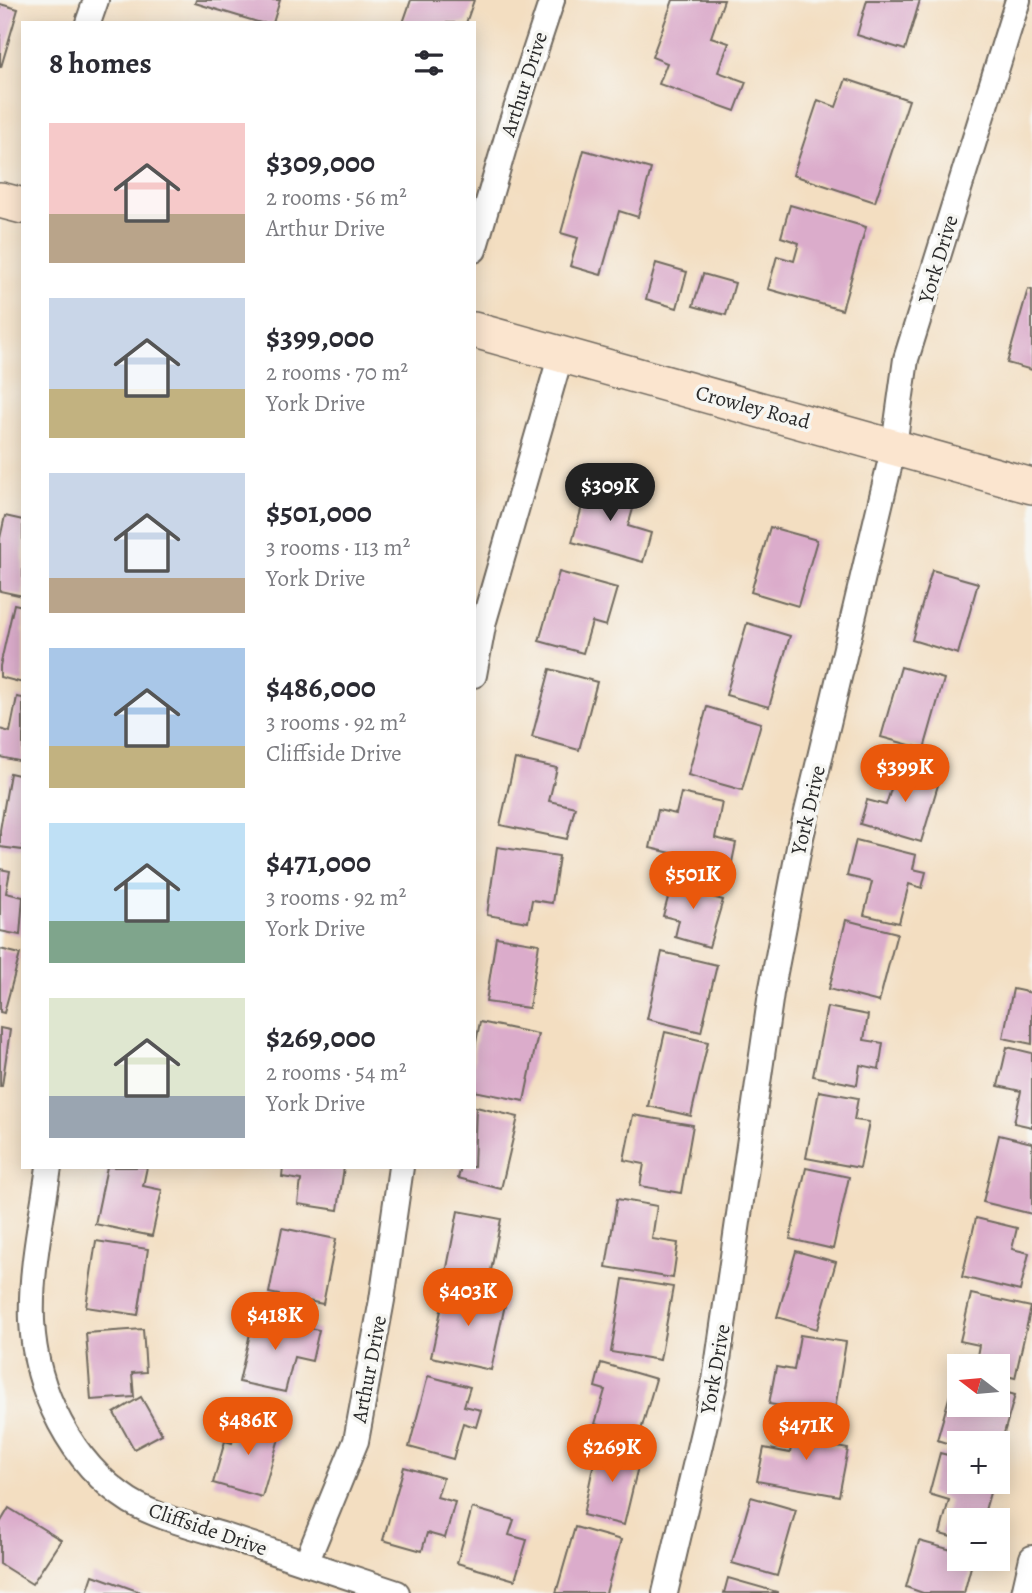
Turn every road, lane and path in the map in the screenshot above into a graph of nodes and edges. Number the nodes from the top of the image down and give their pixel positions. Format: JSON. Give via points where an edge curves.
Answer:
{"nodes":[{"id":1,"x":96,"y":0,"type":"edge"},
{"id":2,"x":552,"y":0,"type":"edge"},
{"id":3,"x":1018,"y":0,"type":"edge"},
{"id":4,"x":89,"y":21,"type":"edge"},
{"id":5,"x":0,"y":200,"type":"edge"},
{"id":6,"x":21,"y":205,"type":"edge"},
{"id":7,"x":476,"y":243,"type":"edge"},
{"id":8,"x":476,"y":331,"type":"edge"},
{"id":9,"x":561,"y":354,"type":"junction"},
{"id":10,"x":894,"y":446,"type":"junction"},
{"id":11,"x":1032,"y":486,"type":"edge"},
{"id":12,"x":476,"y":664,"type":"edge"},
{"id":13,"x":49,"y":1169,"type":"edge"},
{"id":14,"x":401,"y":1169,"type":"edge"},
{"id":15,"x":1032,"y":1558,"type":"edge"},
{"id":16,"x":306,"y":1563,"type":"junction"},
{"id":17,"x":397,"y":1593,"type":"edge"},
{"id":18,"x":665,"y":1593,"type":"edge"},
{"id":19,"x":1024,"y":1593,"type":"edge"}],
"edges":[{"from":1,"to":4,"type":"street"},
{"from":2,"to":7,"type":"street","name":"Arthur Drive"},
{"from":3,"to":10,"type":"street","name":"York Drive","via":[[906,359]]},
{"from":5,"to":6,"type":"main road"},
{"from":8,"to":9,"type":"main road","name":"Crowley Road"},
{"from":9,"to":10,"type":"main road","name":"Crowley Road"},
{"from":9,"to":12,"type":"street","via":[[484,621]]},
{"from":10,"to":11,"type":"main road","name":"Crowley Road"},
{"from":10,"to":18,"type":"street","name":"York Drive","via":[[799,850],[771,993],[715,1381]]},
{"from":13,"to":16,"type":"street","name":"Cliffside Drive","via":[[32,1320],[41,1380],[58,1421],[86,1461],[132,1502]]},
{"from":14,"to":16,"type":"street","name":"Arthur Drive","via":[[356,1441]]},
{"from":15,"to":19,"type":"street"},
{"from":16,"to":17,"type":"street","name":"Cliffside Drive"}]}
